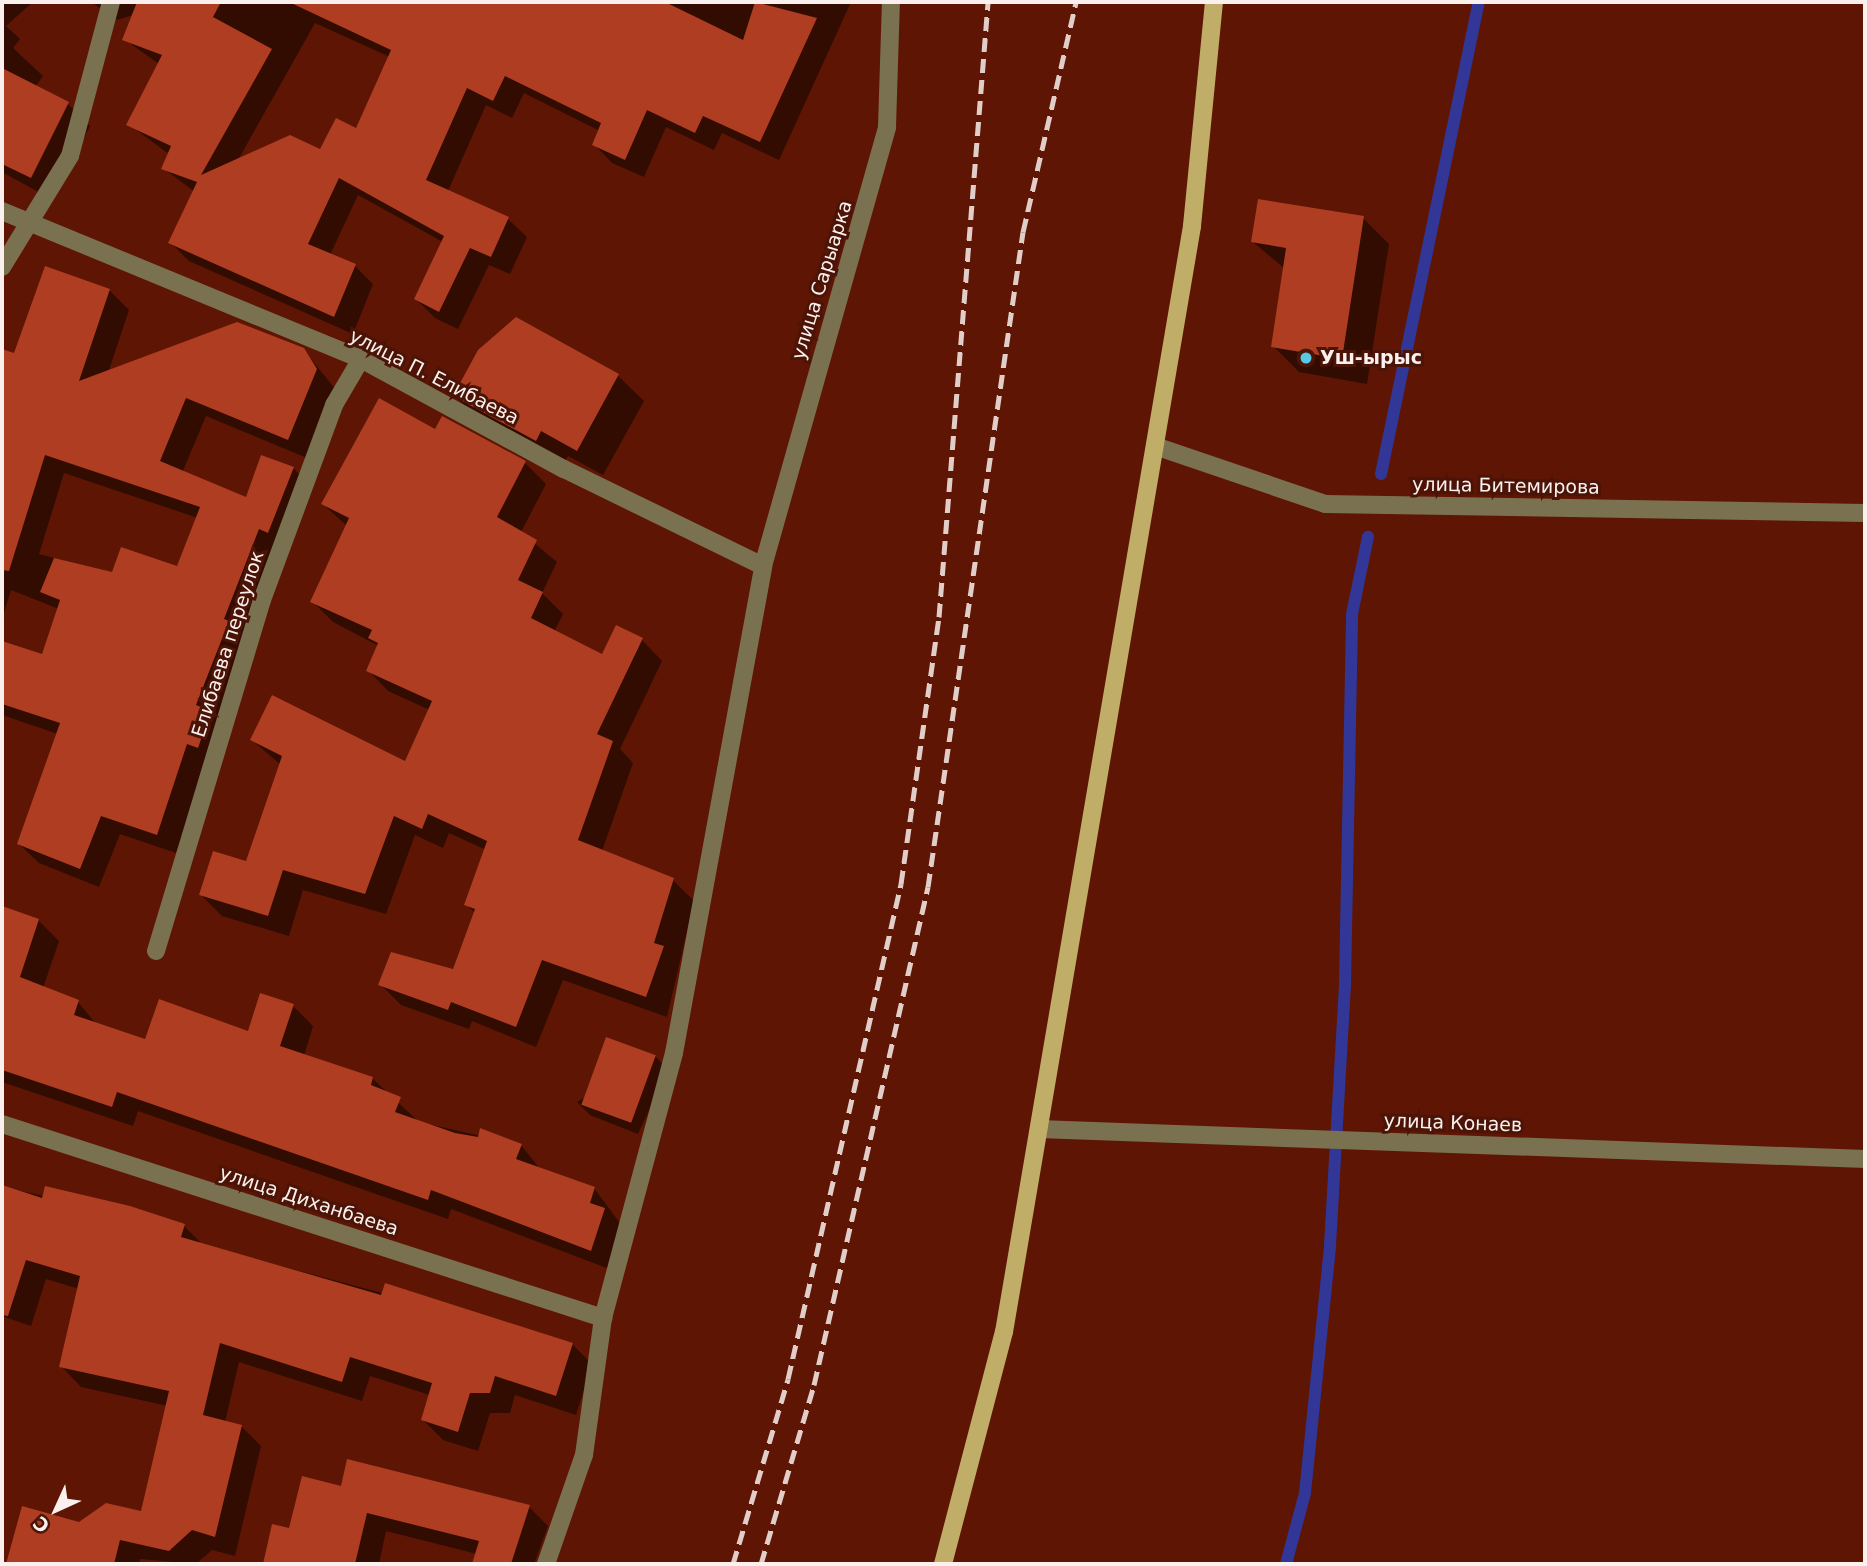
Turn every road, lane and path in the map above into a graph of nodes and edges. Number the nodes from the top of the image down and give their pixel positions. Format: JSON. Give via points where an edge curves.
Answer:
{"nodes":[{"id":1,"x":111,"y":2,"type":"edge"},
{"id":2,"x":891,"y":2,"type":"edge"},
{"id":3,"x":1214,"y":2,"type":"edge"},
{"id":4,"x":2,"y":211,"type":"edge"},
{"id":5,"x":30,"y":218,"type":"junction"},
{"id":6,"x":2,"y":267,"type":"edge"},
{"id":7,"x":361,"y":359,"type":"junction"},
{"id":8,"x":1155,"y":446,"type":"junction"},
{"id":9,"x":1865,"y":513,"type":"edge"},
{"id":10,"x":763,"y":566,"type":"junction"},
{"id":11,"x":156,"y":951,"type":"dead end"},
{"id":12,"x":2,"y":1124,"type":"edge"},
{"id":13,"x":1039,"y":1129,"type":"junction"},
{"id":14,"x":1865,"y":1159,"type":"edge"},
{"id":15,"x":603,"y":1318,"type":"junction"},
{"id":16,"x":546,"y":1564,"type":"edge"},
{"id":17,"x":943,"y":1564,"type":"edge"}],
"edges":[{"from":1,"to":5,"type":"street","via":[[70,156]]},
{"from":2,"to":10,"type":"street","name":"улица Сарыарка","via":[[887,127]]},
{"from":3,"to":8,"type":"main road","via":[[1192,226]]},
{"from":4,"to":5,"type":"street","name":"улица П. Елибаева"},
{"from":5,"to":6,"type":"street"},
{"from":5,"to":7,"type":"street","name":"улица П. Елибаева","via":[[60,239]]},
{"from":7,"to":10,"type":"street","name":"улица П. Елибаева","via":[[564,469]]},
{"from":7,"to":11,"type":"street","name":"Елибаева переулок","via":[[334,405],[262,600]]},
{"from":8,"to":9,"type":"street","name":"улица Битемирова","via":[[1325,504]]},
{"from":8,"to":13,"type":"main road"},
{"from":10,"to":15,"type":"street","name":"улица Сарыарка","via":[[674,1053]]},
{"from":12,"to":15,"type":"street","name":"улица Диханбаева"},
{"from":13,"to":14,"type":"street","name":"улица Конаев"},
{"from":13,"to":17,"type":"main road","via":[[1004,1332]]},
{"from":15,"to":16,"type":"street","name":"улица Сарыарка","via":[[584,1455]]}]}
